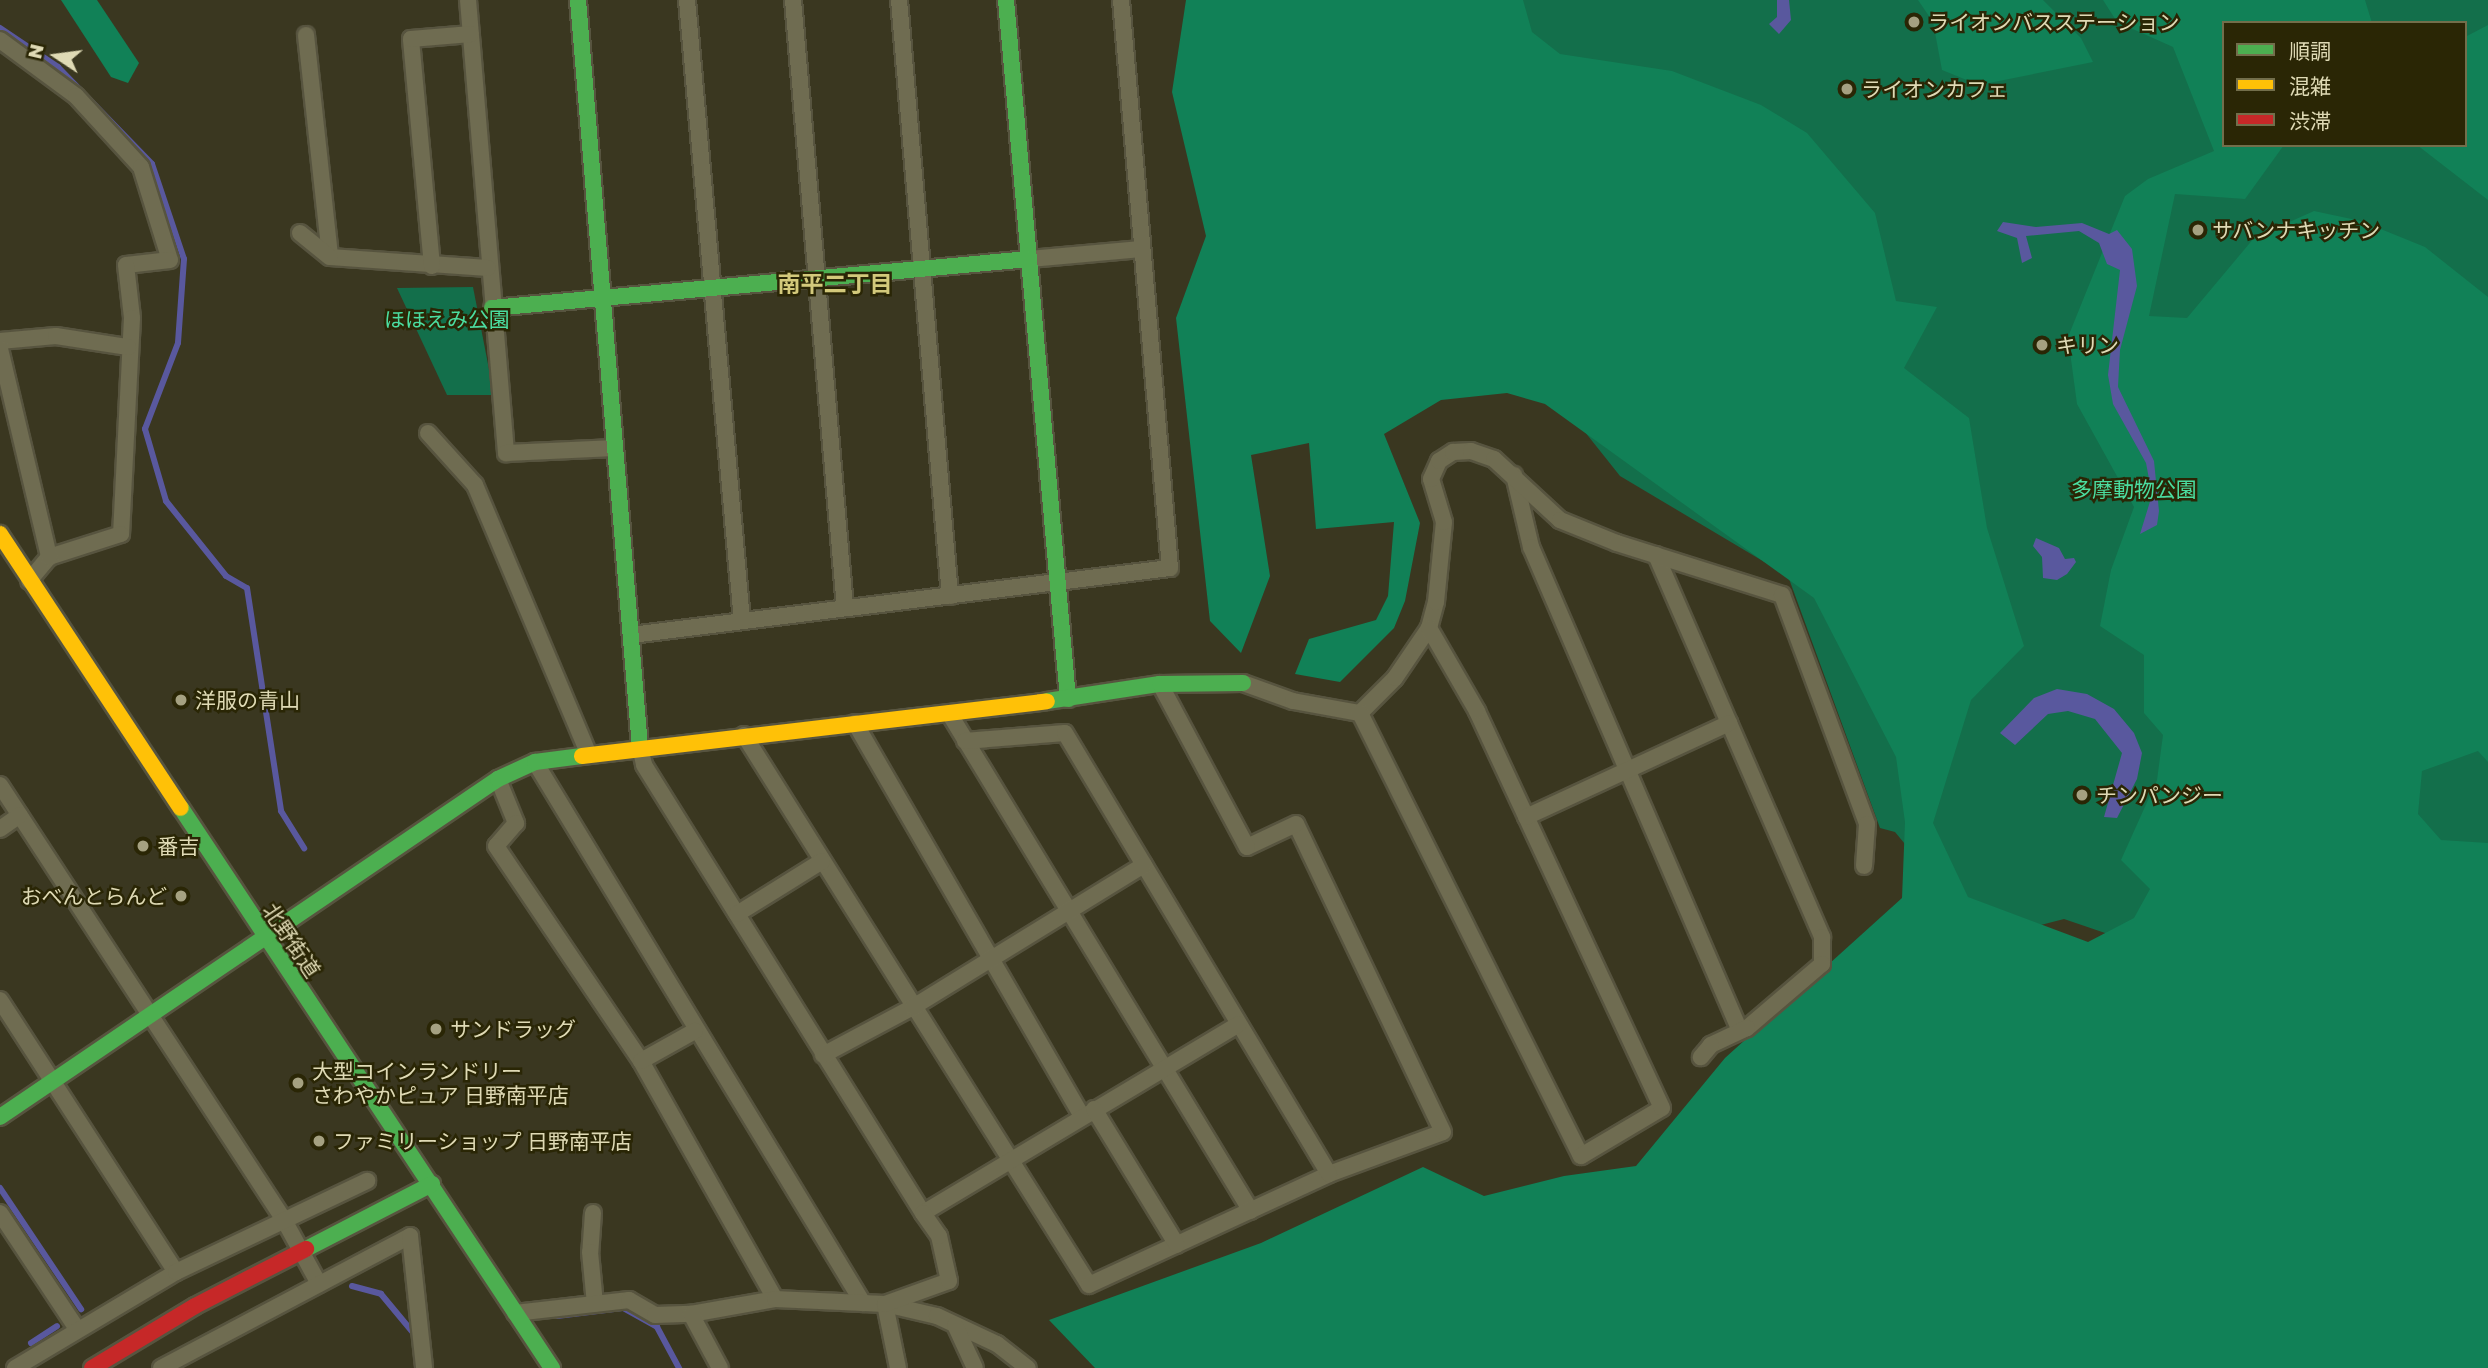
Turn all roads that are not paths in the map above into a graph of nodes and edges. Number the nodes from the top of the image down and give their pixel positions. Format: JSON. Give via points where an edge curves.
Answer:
{"nodes":[{"id":1,"x":468,"y":0,"type":"edge"},
{"id":2,"x":578,"y":0,"type":"edge"},
{"id":3,"x":688,"y":0,"type":"edge"},
{"id":4,"x":793,"y":0,"type":"edge"},
{"id":5,"x":899,"y":0,"type":"edge"},
{"id":6,"x":1006,"y":0,"type":"edge"},
{"id":7,"x":1121,"y":0,"type":"edge"},
{"id":8,"x":306,"y":34,"type":"dead end"},
{"id":9,"x":471,"y":34,"type":"junction"},
{"id":10,"x":0,"y":40,"type":"edge"},
{"id":11,"x":300,"y":233,"type":"dead end"},
{"id":12,"x":1142,"y":249,"type":"junction"},
{"id":13,"x":330,"y":257,"type":"junction"},
{"id":14,"x":1029,"y":259,"type":"junction"},
{"id":15,"x":432,"y":266,"type":"junction"},
{"id":16,"x":488,"y":268,"type":"junction"},
{"id":17,"x":921,"y":269,"type":"junction"},
{"id":18,"x":816,"y":279,"type":"junction"},
{"id":19,"x":712,"y":288,"type":"junction"},
{"id":20,"x":603,"y":298,"type":"junction"},
{"id":21,"x":492,"y":308,"type":"junction"},
{"id":22,"x":0,"y":341,"type":"edge"},
{"id":23,"x":128,"y":347,"type":"junction"},
{"id":24,"x":0,"y":349,"type":"edge"},
{"id":25,"x":428,"y":433,"type":"dead end"},
{"id":26,"x":615,"y":448,"type":"junction"},
{"id":27,"x":1514,"y":474,"type":"junction"},
{"id":28,"x":2,"y":544,"type":"edge"},
{"id":29,"x":1656,"y":555,"type":"junction"},
{"id":30,"x":49,"y":556,"type":"junction"},
{"id":31,"x":29,"y":581,"type":"junction"},
{"id":32,"x":1057,"y":582,"type":"junction"},
{"id":33,"x":950,"y":596,"type":"junction"},
{"id":34,"x":845,"y":608,"type":"junction"},
{"id":35,"x":741,"y":621,"type":"junction"},
{"id":36,"x":1429,"y":628,"type":"junction"},
{"id":37,"x":631,"y":635,"type":"junction"},
{"id":38,"x":1160,"y":684,"type":"junction"},
{"id":39,"x":1068,"y":699,"type":"junction"},
{"id":40,"x":948,"y":713,"type":"junction"},
{"id":41,"x":1360,"y":713,"type":"junction"},
{"id":42,"x":855,"y":723,"type":"junction"},
{"id":43,"x":1729,"y":723,"type":"junction"},
{"id":44,"x":744,"y":735,"type":"junction"},
{"id":45,"x":965,"y":741,"type":"junction"},
{"id":46,"x":640,"y":747,"type":"junction"},
{"id":47,"x":588,"y":752,"type":"junction"},
{"id":48,"x":535,"y":762,"type":"junction"},
{"id":49,"x":1625,"y":771,"type":"junction"},
{"id":50,"x":498,"y":779,"type":"junction"},
{"id":51,"x":0,"y":785,"type":"edge"},
{"id":52,"x":20,"y":815,"type":"junction"},
{"id":53,"x":1526,"y":817,"type":"junction"},
{"id":54,"x":0,"y":829,"type":"edge"},
{"id":55,"x":822,"y":861,"type":"junction"},
{"id":56,"x":1144,"y":865,"type":"junction"},
{"id":57,"x":1864,"y":866,"type":"dead end"},
{"id":58,"x":1068,"y":911,"type":"junction"},
{"id":59,"x":737,"y":914,"type":"junction"},
{"id":60,"x":267,"y":940,"type":"junction"},
{"id":61,"x":992,"y":958,"type":"junction"},
{"id":62,"x":0,"y":1000,"type":"edge"},
{"id":63,"x":914,"y":1007,"type":"junction"},
{"id":64,"x":152,"y":1016,"type":"junction"},
{"id":65,"x":1239,"y":1024,"type":"junction"},
{"id":66,"x":695,"y":1031,"type":"junction"},
{"id":67,"x":1740,"y":1031,"type":"junction"},
{"id":68,"x":822,"y":1055,"type":"junction"},
{"id":69,"x":1701,"y":1056,"type":"dead end"},
{"id":70,"x":642,"y":1061,"type":"junction"},
{"id":71,"x":1162,"y":1069,"type":"junction"},
{"id":72,"x":54,"y":1082,"type":"junction"},
{"id":73,"x":1088,"y":1113,"type":"junction"},
{"id":74,"x":0,"y":1117,"type":"edge"},
{"id":75,"x":1010,"y":1159,"type":"junction"},
{"id":76,"x":1329,"y":1174,"type":"junction"},
{"id":77,"x":367,"y":1181,"type":"dead end"},
{"id":78,"x":432,"y":1184,"type":"junction"},
{"id":79,"x":1251,"y":1211,"type":"junction"},
{"id":80,"x":0,"y":1213,"type":"edge"},
{"id":81,"x":593,"y":1213,"type":"dead end"},
{"id":82,"x":923,"y":1213,"type":"junction"},
{"id":83,"x":284,"y":1220,"type":"junction"},
{"id":84,"x":1177,"y":1245,"type":"junction"},
{"id":85,"x":301,"y":1251,"type":"junction"},
{"id":86,"x":176,"y":1272,"type":"junction"},
{"id":87,"x":319,"y":1284,"type":"junction"},
{"id":88,"x":775,"y":1300,"type":"junction"},
{"id":89,"x":863,"y":1303,"type":"junction"},
{"id":90,"x":595,"y":1304,"type":"junction"},
{"id":91,"x":885,"y":1304,"type":"junction"},
{"id":92,"x":515,"y":1313,"type":"junction"},
{"id":93,"x":691,"y":1314,"type":"junction"},
{"id":94,"x":955,"y":1325,"type":"junction"},
{"id":95,"x":77,"y":1329,"type":"junction"},
{"id":96,"x":15,"y":1368,"type":"edge"},
{"id":97,"x":92,"y":1368,"type":"edge"},
{"id":98,"x":161,"y":1368,"type":"edge"},
{"id":99,"x":424,"y":1368,"type":"edge"},
{"id":100,"x":552,"y":1368,"type":"edge"},
{"id":101,"x":720,"y":1368,"type":"edge"},
{"id":102,"x":898,"y":1368,"type":"edge"},
{"id":103,"x":975,"y":1368,"type":"edge"},
{"id":104,"x":1028,"y":1368,"type":"edge"}],
"edges":[{"from":1,"to":9,"type":"street"},
{"from":2,"to":20,"type":"street"},
{"from":3,"to":19,"type":"street"},
{"from":4,"to":18,"type":"street"},
{"from":5,"to":17,"type":"street"},
{"from":6,"to":14,"type":"street"},
{"from":7,"to":12,"type":"street"},
{"from":8,"to":13,"type":"street"},
{"from":9,"to":15,"type":"street","via":[[411,39]]},
{"from":9,"to":16,"type":"street"},
{"from":10,"to":23,"type":"street","via":[[76,96],[141,167],[170,260],[126,265],[132,318]]},
{"from":11,"to":13,"type":"street"},
{"from":12,"to":14,"type":"street"},
{"from":12,"to":32,"type":"street","via":[[1170,568]]},
{"from":13,"to":15,"type":"street"},
{"from":14,"to":17,"type":"street"},
{"from":14,"to":32,"type":"street"},
{"from":15,"to":16,"type":"street"},
{"from":16,"to":21,"type":"street"},
{"from":17,"to":18,"type":"street"},
{"from":17,"to":33,"type":"street"},
{"from":18,"to":19,"type":"street"},
{"from":18,"to":34,"type":"street"},
{"from":19,"to":20,"type":"street"},
{"from":19,"to":35,"type":"street"},
{"from":20,"to":21,"type":"street"},
{"from":20,"to":26,"type":"street"},
{"from":21,"to":26,"type":"street","via":[[506,453]]},
{"from":22,"to":23,"type":"street","via":[[55,336]]},
{"from":23,"to":30,"type":"street","via":[[128,454],[121,534]]},
{"from":24,"to":30,"type":"street"},
{"from":25,"to":47,"type":"street","via":[[475,485]]},
{"from":26,"to":37,"type":"street"},
{"from":27,"to":29,"type":"street","via":[[1560,520]]},
{"from":27,"to":36,"type":"street","via":[[1494,458],[1471,451],[1452,452],[1439,461],[1430,479],[1444,522]]},
{"from":27,"to":49,"type":"street","via":[[1531,547]]},
{"from":28,"to":31,"type":"street","name":"北野街道"},
{"from":29,"to":43,"type":"street"},
{"from":29,"to":57,"type":"street","via":[[1782,595],[1867,824]]},
{"from":30,"to":31,"type":"street"},
{"from":31,"to":60,"type":"street","name":"北野街道"},
{"from":32,"to":33,"type":"street"},
{"from":32,"to":39,"type":"street"},
{"from":33,"to":34,"type":"street"},
{"from":34,"to":35,"type":"street"},
{"from":35,"to":37,"type":"street"},
{"from":36,"to":41,"type":"street","via":[[1395,678]]},
{"from":36,"to":53,"type":"street","via":[[1477,711]]},
{"from":37,"to":46,"type":"street"},
{"from":38,"to":39,"type":"street"},
{"from":38,"to":41,"type":"street","via":[[1243,683],[1293,701]]},
{"from":38,"to":76,"type":"street","via":[[1247,847],[1296,824],[1443,1132]]},
{"from":39,"to":40,"type":"street"},
{"from":40,"to":42,"type":"street"},
{"from":40,"to":45,"type":"street"},
{"from":41,"to":53,"type":"street","via":[[1581,1156],[1662,1108]]},
{"from":42,"to":44,"type":"street"},
{"from":42,"to":61,"type":"street"},
{"from":43,"to":49,"type":"street"},
{"from":43,"to":67,"type":"street","via":[[1822,937],[1822,964]]},
{"from":44,"to":46,"type":"street"},
{"from":44,"to":55,"type":"street"},
{"from":45,"to":56,"type":"street","via":[[1065,733]]},
{"from":45,"to":58,"type":"street"},
{"from":46,"to":47,"type":"street"},
{"from":46,"to":59,"type":"street","via":[[644,765]]},
{"from":47,"to":48,"type":"street"},
{"from":48,"to":50,"type":"street"},
{"from":48,"to":66,"type":"street"},
{"from":49,"to":53,"type":"street"},
{"from":49,"to":67,"type":"street"},
{"from":50,"to":60,"type":"street"},
{"from":50,"to":70,"type":"street","via":[[516,823],[496,846]]},
{"from":51,"to":52,"type":"street"},
{"from":52,"to":54,"type":"street"},
{"from":52,"to":64,"type":"street"},
{"from":55,"to":59,"type":"street"},
{"from":55,"to":63,"type":"street"},
{"from":56,"to":58,"type":"street"},
{"from":56,"to":65,"type":"street"},
{"from":58,"to":61,"type":"street"},
{"from":58,"to":71,"type":"street"},
{"from":59,"to":68,"type":"street"},
{"from":60,"to":64,"type":"street"},
{"from":60,"to":78,"type":"street","name":"北野街道"},
{"from":61,"to":63,"type":"street"},
{"from":61,"to":73,"type":"street"},
{"from":62,"to":72,"type":"street"},
{"from":63,"to":68,"type":"street"},
{"from":63,"to":75,"type":"street"},
{"from":64,"to":72,"type":"street"},
{"from":64,"to":83,"type":"street"},
{"from":65,"to":71,"type":"street"},
{"from":65,"to":76,"type":"street"},
{"from":66,"to":70,"type":"street"},
{"from":66,"to":89,"type":"street"},
{"from":67,"to":69,"type":"street","via":[[1711,1045]]},
{"from":68,"to":82,"type":"street"},
{"from":70,"to":88,"type":"street"},
{"from":71,"to":73,"type":"street"},
{"from":71,"to":79,"type":"street"},
{"from":72,"to":74,"type":"street"},
{"from":72,"to":86,"type":"street"},
{"from":73,"to":75,"type":"street"},
{"from":73,"to":84,"type":"street"},
{"from":75,"to":82,"type":"street"},
{"from":75,"to":84,"type":"street","via":[[1088,1285]]},
{"from":76,"to":79,"type":"street"},
{"from":77,"to":83,"type":"street"},
{"from":78,"to":85,"type":"street"},
{"from":78,"to":92,"type":"street","name":"北野街道"},
{"from":79,"to":84,"type":"street"},
{"from":80,"to":95,"type":"street"},
{"from":81,"to":90,"type":"street","via":[[590,1252]]},
{"from":82,"to":91,"type":"street","via":[[939,1236],[949,1281]]},
{"from":83,"to":85,"type":"street"},
{"from":83,"to":86,"type":"street"},
{"from":85,"to":87,"type":"street"},
{"from":85,"to":97,"type":"street","via":[[195,1306]]},
{"from":86,"to":95,"type":"street"},
{"from":87,"to":98,"type":"street"},
{"from":87,"to":99,"type":"street","via":[[410,1236]]},
{"from":88,"to":89,"type":"street"},
{"from":88,"to":93,"type":"street"},
{"from":89,"to":91,"type":"street"},
{"from":90,"to":92,"type":"street"},
{"from":90,"to":93,"type":"street","via":[[629,1300],[655,1315]]},
{"from":91,"to":94,"type":"street"},
{"from":91,"to":102,"type":"street"},
{"from":92,"to":100,"type":"street","name":"北野街道"},
{"from":93,"to":101,"type":"street"},
{"from":94,"to":103,"type":"street"},
{"from":94,"to":104,"type":"street","via":[[997,1345]]},
{"from":95,"to":96,"type":"street"}]}
